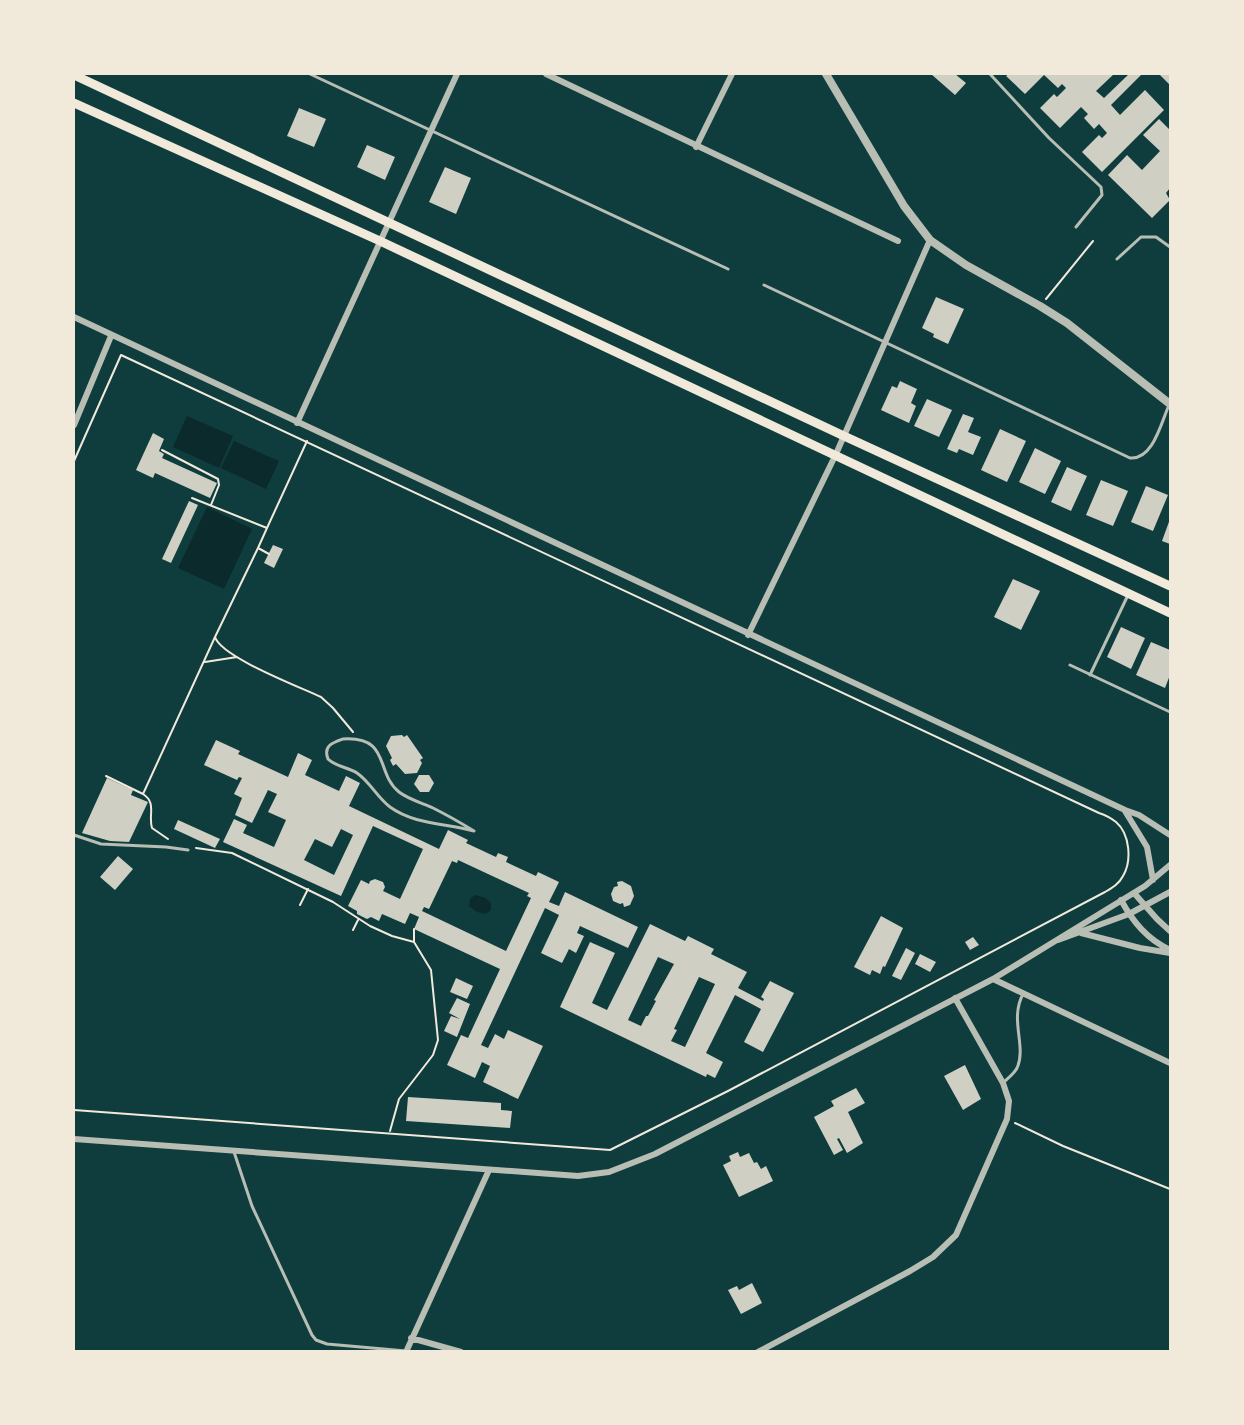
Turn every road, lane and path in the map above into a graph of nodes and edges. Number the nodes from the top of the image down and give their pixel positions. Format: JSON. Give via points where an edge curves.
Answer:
{"nodes":[{"id":1,"x":310,"y":74,"type":"edge"},
{"id":2,"x":457,"y":74,"type":"edge"},
{"id":3,"x":546,"y":74,"type":"edge"},
{"id":4,"x":732,"y":74,"type":"edge"},
{"id":5,"x":826,"y":74,"type":"edge"},
{"id":6,"x":990,"y":74,"type":"edge"},
{"id":7,"x":74,"y":75,"type":"edge"},
{"id":8,"x":74,"y":103,"type":"edge"},
{"id":9,"x":431,"y":130,"type":"junction"},
{"id":10,"x":696,"y":147,"type":"junction"},
{"id":11,"x":389,"y":222,"type":"junction"},
{"id":12,"x":1076,"y":226,"type":"dead end"},
{"id":13,"x":380,"y":240,"type":"junction"},
{"id":14,"x":930,"y":240,"type":"junction"},
{"id":15,"x":898,"y":241,"type":"dead end"},
{"id":16,"x":1094,"y":241,"type":"dead end"},
{"id":17,"x":1170,"y":247,"type":"edge"},
{"id":18,"x":1117,"y":260,"type":"dead end"},
{"id":19,"x":728,"y":269,"type":"dead end"},
{"id":20,"x":764,"y":285,"type":"dead end"},
{"id":21,"x":1040,"y":306,"type":"junction"},
{"id":22,"x":74,"y":318,"type":"edge"},
{"id":23,"x":111,"y":336,"type":"junction"},
{"id":24,"x":886,"y":342,"type":"junction"},
{"id":25,"x":1170,"y":404,"type":"edge"},
{"id":26,"x":297,"y":423,"type":"junction"},
{"id":27,"x":74,"y":425,"type":"edge"},
{"id":28,"x":844,"y":436,"type":"junction"},
{"id":29,"x":307,"y":441,"type":"dead end"},
{"id":30,"x":162,"y":450,"type":"dead end"},
{"id":31,"x":836,"y":454,"type":"junction"},
{"id":32,"x":74,"y":461,"type":"edge"},
{"id":33,"x":192,"y":498,"type":"dead end"},
{"id":34,"x":211,"y":506,"type":"junction"},
{"id":35,"x":267,"y":528,"type":"junction"},
{"id":36,"x":258,"y":548,"type":"junction"},
{"id":37,"x":269,"y":554,"type":"dead end"},
{"id":38,"x":1170,"y":586,"type":"edge"},
{"id":39,"x":1129,"y":593,"type":"junction"},
{"id":40,"x":1170,"y":613,"type":"edge"},
{"id":41,"x":748,"y":635,"type":"junction"},
{"id":42,"x":215,"y":637,"type":"junction"},
{"id":43,"x":237,"y":657,"type":"junction"},
{"id":44,"x":205,"y":662,"type":"junction"},
{"id":45,"x":1070,"y":665,"type":"dead end"},
{"id":46,"x":1090,"y":675,"type":"junction"},
{"id":47,"x":1170,"y":712,"type":"edge"},
{"id":48,"x":361,"y":740,"type":"junction"},
{"id":49,"x":106,"y":776,"type":"dead end"},
{"id":50,"x":143,"y":794,"type":"junction"},
{"id":51,"x":1125,"y":810,"type":"junction"},
{"id":52,"x":74,"y":835,"type":"edge"},
{"id":53,"x":1170,"y":835,"type":"edge"},
{"id":54,"x":168,"y":839,"type":"dead end"},
{"id":55,"x":196,"y":848,"type":"dead end"},
{"id":56,"x":188,"y":850,"type":"dead end"},
{"id":57,"x":1170,"y":865,"type":"edge"},
{"id":58,"x":1153,"y":880,"type":"junction"},
{"id":59,"x":308,"y":889,"type":"junction"},
{"id":60,"x":1170,"y":892,"type":"edge"},
{"id":61,"x":1134,"y":893,"type":"junction"},
{"id":62,"x":1121,"y":900,"type":"junction"},
{"id":63,"x":300,"y":905,"type":"dead end"},
{"id":64,"x":1145,"y":906,"type":"junction"},
{"id":65,"x":1129,"y":914,"type":"junction"},
{"id":66,"x":358,"y":920,"type":"junction"},
{"id":67,"x":414,"y":928,"type":"dead end"},
{"id":68,"x":353,"y":930,"type":"dead end"},
{"id":69,"x":1170,"y":931,"type":"edge"},
{"id":70,"x":1081,"y":933,"type":"junction"},
{"id":71,"x":414,"y":942,"type":"junction"},
{"id":72,"x":1048,"y":943,"type":"junction"},
{"id":73,"x":1170,"y":952,"type":"edge"},
{"id":74,"x":993,"y":979,"type":"junction"},
{"id":75,"x":1024,"y":992,"type":"junction"},
{"id":76,"x":955,"y":998,"type":"junction"},
{"id":77,"x":1170,"y":1063,"type":"edge"},
{"id":78,"x":1003,"y":1083,"type":"junction"},
{"id":79,"x":74,"y":1110,"type":"edge"},
{"id":80,"x":1007,"y":1119,"type":"junction"},
{"id":81,"x":390,"y":1131,"type":"dead end"},
{"id":82,"x":74,"y":1139,"type":"edge"},
{"id":83,"x":233,"y":1151,"type":"junction"},
{"id":84,"x":489,"y":1170,"type":"junction"},
{"id":85,"x":1170,"y":1190,"type":"edge"},
{"id":86,"x":411,"y":1338,"type":"junction"},
{"id":87,"x":406,"y":1351,"type":"edge"},
{"id":88,"x":461,"y":1352,"type":"edge"},
{"id":89,"x":758,"y":1352,"type":"edge"}],
"edges":[{"from":1,"to":9,"type":"lane"},
{"from":2,"to":9,"type":"street"},
{"from":3,"to":10,"type":"street"},
{"from":4,"to":10,"type":"street"},
{"from":5,"to":14,"type":"street","via":[[904,206]]},
{"from":6,"to":12,"type":"lane","via":[[1101,187],[1102,195]]},
{"from":7,"to":11,"type":"main road"},
{"from":8,"to":13,"type":"main road"},
{"from":9,"to":11,"type":"street"},
{"from":9,"to":19,"type":"lane"},
{"from":10,"to":15,"type":"street"},
{"from":11,"to":13,"type":"street"},
{"from":11,"to":28,"type":"main road"},
{"from":13,"to":26,"type":"street"},
{"from":13,"to":31,"type":"main road"},
{"from":14,"to":21,"type":"street"},
{"from":14,"to":24,"type":"street"},
{"from":16,"to":21,"type":"path"},
{"from":17,"to":18,"type":"lane","via":[[1156,237],[1141,237]]},
{"from":20,"to":24,"type":"lane"},
{"from":21,"to":25,"type":"street"},
{"from":22,"to":23,"type":"street"},
{"from":23,"to":26,"type":"street"},
{"from":23,"to":27,"type":"street"},
{"from":24,"to":25,"type":"lane","via":[[1130,458],[1146,453]]},
{"from":24,"to":28,"type":"street"},
{"from":26,"to":41,"type":"street"},
{"from":28,"to":31,"type":"street"},
{"from":28,"to":38,"type":"main road"},
{"from":29,"to":35,"type":"path"},
{"from":30,"to":34,"type":"path","via":[[218,480]]},
{"from":31,"to":39,"type":"main road"},
{"from":31,"to":41,"type":"street"},
{"from":32,"to":79,"type":"path","via":[[122,355],[1105,815],[1120,827],[1128,853],[1124,876],[1105,892],[610,1150]]},
{"from":33,"to":34,"type":"path"},
{"from":34,"to":35,"type":"path"},
{"from":35,"to":36,"type":"path"},
{"from":36,"to":37,"type":"path"},
{"from":36,"to":42,"type":"path"},
{"from":39,"to":40,"type":"main road"},
{"from":39,"to":46,"type":"lane"},
{"from":41,"to":51,"type":"street"},
{"from":42,"to":43,"type":"path","via":[[219,645]]},
{"from":42,"to":44,"type":"path"},
{"from":43,"to":44,"type":"path"},
{"from":43,"to":48,"type":"path","via":[[327,702]]},
{"from":44,"to":50,"type":"path"},
{"from":45,"to":46,"type":"lane"},
{"from":46,"to":47,"type":"lane"},
{"from":48,"to":48,"type":"lane","via":[[375,750],[399,793],[474,831],[429,823],[399,812],[376,795],[360,775],[328,759],[326,751],[330,744]]},
{"from":49,"to":50,"type":"path"},
{"from":50,"to":54,"type":"path","via":[[152,805],[152,828]]},
{"from":51,"to":53,"type":"street"},
{"from":51,"to":58,"type":"street","via":[[1140,832]]},
{"from":52,"to":56,"type":"lane","via":[[101,844]]},
{"from":55,"to":59,"type":"path","via":[[232,853]]},
{"from":57,"to":58,"type":"street"},
{"from":58,"to":61,"type":"street"},
{"from":59,"to":63,"type":"path"},
{"from":59,"to":66,"type":"path"},
{"from":60,"to":64,"type":"street"},
{"from":61,"to":62,"type":"street"},
{"from":61,"to":64,"type":"street"},
{"from":62,"to":65,"type":"street"},
{"from":62,"to":72,"type":"street"},
{"from":64,"to":65,"type":"street"},
{"from":64,"to":69,"type":"street"},
{"from":65,"to":70,"type":"street"},
{"from":65,"to":73,"type":"street","via":[[1149,937]]},
{"from":66,"to":68,"type":"path"},
{"from":66,"to":71,"type":"path"},
{"from":67,"to":71,"type":"path"},
{"from":70,"to":72,"type":"street"},
{"from":70,"to":73,"type":"street"},
{"from":71,"to":81,"type":"path","via":[[431,970],[438,1040],[436,1051],[399,1099]]},
{"from":72,"to":74,"type":"street"},
{"from":74,"to":75,"type":"street"},
{"from":74,"to":76,"type":"street"},
{"from":75,"to":77,"type":"street"},
{"from":75,"to":78,"type":"lane","via":[[1016,1011],[1018,1061],[1013,1074]]},
{"from":76,"to":78,"type":"street"},
{"from":76,"to":84,"type":"street","via":[[626,1167],[578,1176]]},
{"from":78,"to":80,"type":"street","via":[[1009,1101]]},
{"from":80,"to":85,"type":"path"},
{"from":80,"to":89,"type":"street","via":[[962,1224],[946,1246],[910,1271]]},
{"from":82,"to":83,"type":"street"},
{"from":83,"to":84,"type":"street"},
{"from":83,"to":87,"type":"lane","via":[[265,1236],[316,1340]]},
{"from":84,"to":86,"type":"street"},
{"from":86,"to":87,"type":"street"},
{"from":86,"to":88,"type":"street"}]}
